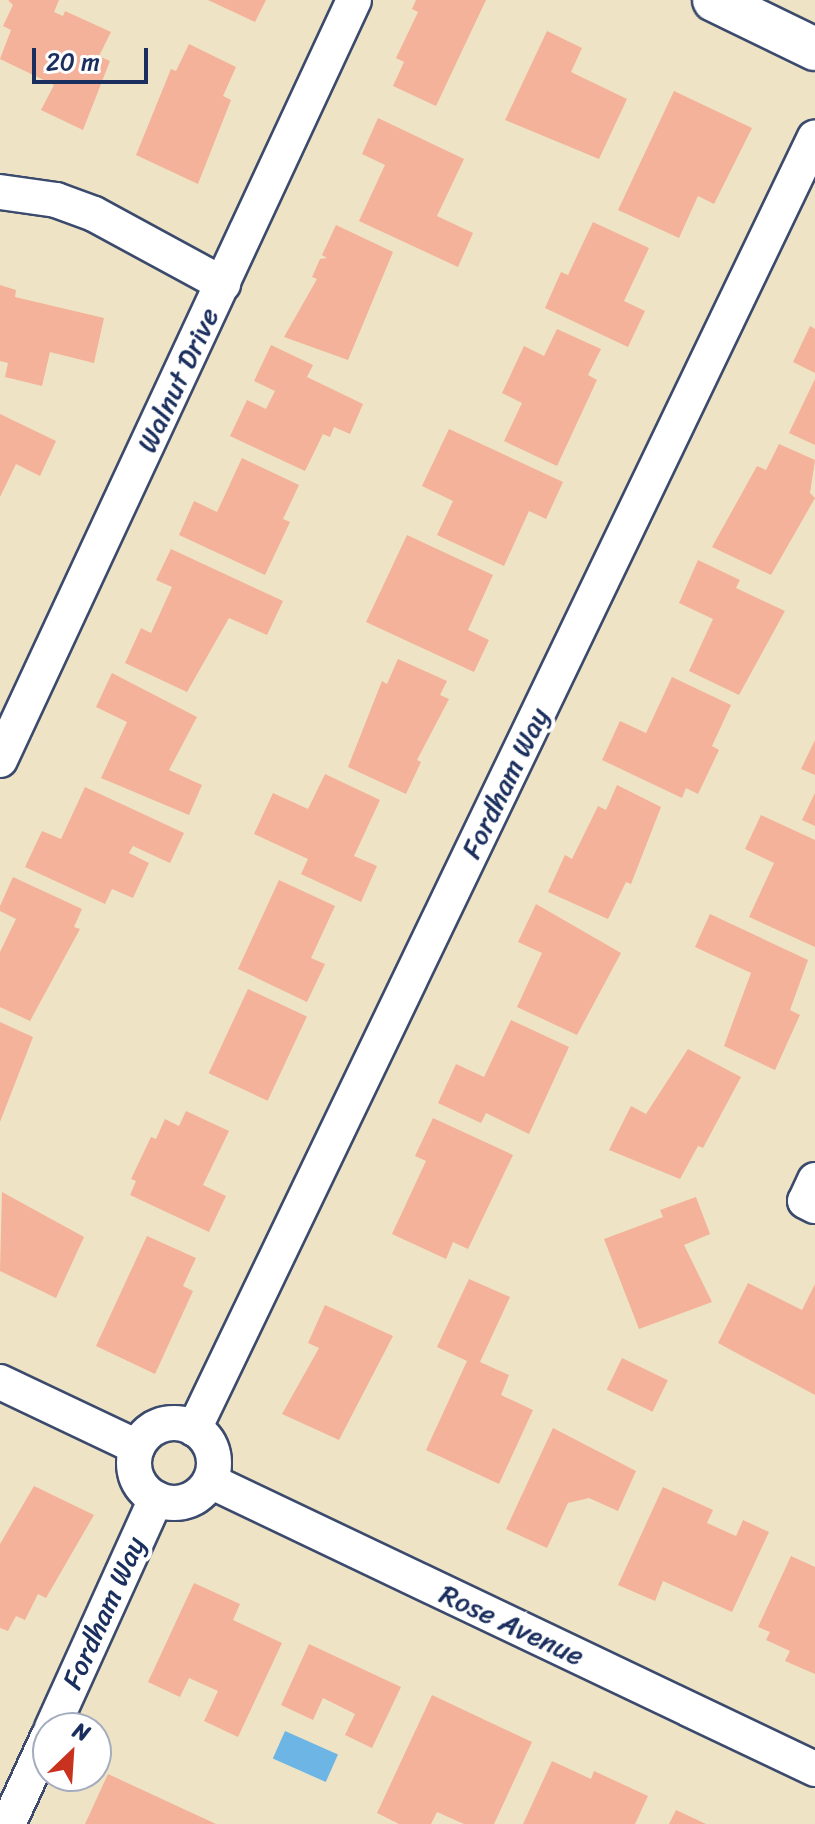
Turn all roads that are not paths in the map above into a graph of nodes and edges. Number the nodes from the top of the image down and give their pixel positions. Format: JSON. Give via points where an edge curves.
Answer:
{"nodes":[{"id":1,"x":354,"y":0,"type":"edge"},
{"id":2,"x":714,"y":0,"type":"edge"},
{"id":3,"x":815,"y":49,"type":"edge"},
{"id":4,"x":815,"y":137,"type":"edge"},
{"id":5,"x":0,"y":192,"type":"edge"},
{"id":6,"x":223,"y":284,"type":"junction"},
{"id":7,"x":0,"y":760,"type":"edge"},
{"id":8,"x":0,"y":1382,"type":"edge"},
{"id":9,"x":194,"y":1429,"type":"junction"},
{"id":10,"x":137,"y":1447,"type":"junction"},
{"id":11,"x":210,"y":1481,"type":"junction"},
{"id":12,"x":156,"y":1499,"type":"junction"},
{"id":13,"x":59,"y":1712,"type":"edge"},
{"id":14,"x":815,"y":1769,"type":"edge"},
{"id":15,"x":32,"y":1772,"type":"edge"},
{"id":16,"x":8,"y":1824,"type":"edge"}],
"edges":[{"from":1,"to":6,"type":"street","name":"Walnut Drive"},
{"from":2,"to":3,"type":"street"},
{"from":4,"to":9,"type":"street","name":"Fordham Way"},
{"from":5,"to":6,"type":"street","via":[[56,200],[94,214]]},
{"from":6,"to":7,"type":"street","name":"Walnut Drive"},
{"from":8,"to":10,"type":"street"},
{"from":9,"to":10,"type":"street","via":[[162,1425]]},
{"from":9,"to":11,"type":"street","via":[[212,1452]]},
{"from":10,"to":12,"type":"street","via":[[136,1477]]},
{"from":11,"to":12,"type":"street","via":[[187,1501]]},
{"from":11,"to":14,"type":"street","name":"Rose Avenue"},
{"from":12,"to":13,"type":"street","name":"Fordham Way"},
{"from":15,"to":16,"type":"street"}]}
